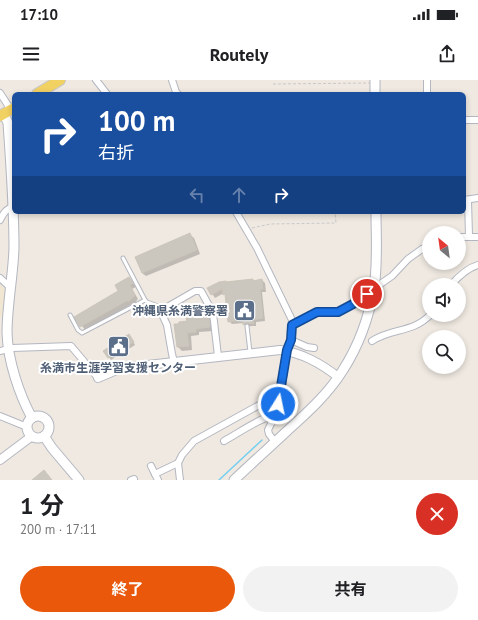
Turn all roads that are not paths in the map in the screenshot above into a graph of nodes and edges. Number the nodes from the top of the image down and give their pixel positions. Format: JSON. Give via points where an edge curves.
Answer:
{"nodes":[{"id":1,"x":60,"y":80,"type":"edge"},
{"id":2,"x":96,"y":80,"type":"edge"},
{"id":3,"x":172,"y":80,"type":"edge"},
{"id":4,"x":427,"y":80,"type":"edge"},
{"id":5,"x":40,"y":92,"type":"edge"},
{"id":6,"x":105,"y":92,"type":"edge"},
{"id":7,"x":176,"y":92,"type":"edge"},
{"id":8,"x":427,"y":92,"type":"edge"},
{"id":9,"x":0,"y":93,"type":"edge"},
{"id":10,"x":7,"y":112,"type":"edge"},
{"id":11,"x":466,"y":120,"type":"edge"},
{"id":12,"x":478,"y":120,"type":"edge"},
{"id":13,"x":12,"y":179,"type":"edge"},
{"id":14,"x":478,"y":198,"type":"edge"},
{"id":15,"x":466,"y":200,"type":"edge"},
{"id":16,"x":12,"y":207,"type":"edge"},
{"id":17,"x":14,"y":214,"type":"edge"},
{"id":18,"x":237,"y":214,"type":"edge"},
{"id":19,"x":376,"y":214,"type":"edge"},
{"id":20,"x":0,"y":220,"type":"edge"},
{"id":21,"x":466,"y":236,"type":"edge"},
{"id":22,"x":469,"y":236,"type":"junction"},
{"id":23,"x":478,"y":237,"type":"edge"},
{"id":24,"x":422,"y":249,"type":"edge"},
{"id":25,"x":123,"y":258,"type":"dead end"},
{"id":26,"x":478,"y":265,"type":"edge"},
{"id":27,"x":0,"y":278,"type":"edge"},
{"id":28,"x":457,"y":278,"type":"edge"},
{"id":29,"x":11,"y":288,"type":"junction"},
{"id":30,"x":374,"y":289,"type":"junction"},
{"id":31,"x":145,"y":300,"type":"junction"},
{"id":32,"x":162,"y":310,"type":"junction"},
{"id":33,"x":70,"y":315,"type":"dead end"},
{"id":34,"x":422,"y":322,"type":"edge"},
{"id":35,"x":292,"y":325,"type":"junction"},
{"id":36,"x":247,"y":326,"type":"dead end"},
{"id":37,"x":291,"y":340,"type":"junction"},
{"id":38,"x":372,"y":341,"type":"dead end"},
{"id":39,"x":314,"y":348,"type":"dead end"},
{"id":40,"x":4,"y":349,"type":"edge"},
{"id":41,"x":287,"y":350,"type":"junction"},
{"id":42,"x":250,"y":352,"type":"junction"},
{"id":43,"x":218,"y":356,"type":"junction"},
{"id":44,"x":174,"y":362,"type":"junction"},
{"id":45,"x":338,"y":377,"type":"junction"},
{"id":46,"x":98,"y":378,"type":"joint"},
{"id":47,"x":281,"y":393,"type":"junction"},
{"id":48,"x":276,"y":415,"type":"junction"},
{"id":49,"x":0,"y":416,"type":"edge"},
{"id":50,"x":32,"y":418,"type":"junction"},
{"id":51,"x":27,"y":427,"type":"junction"},
{"id":52,"x":32,"y":436,"type":"junction"},
{"id":53,"x":44,"y":436,"type":"junction"},
{"id":54,"x":224,"y":441,"type":"dead end"},
{"id":55,"x":275,"y":442,"type":"junction"},
{"id":56,"x":0,"y":460,"type":"edge"},
{"id":57,"x":178,"y":463,"type":"junction"},
{"id":58,"x":151,"y":466,"type":"dead end"},
{"id":59,"x":155,"y":474,"type":"junction"},
{"id":60,"x":79,"y":480,"type":"edge"},
{"id":61,"x":158,"y":480,"type":"edge"},
{"id":62,"x":180,"y":480,"type":"edge"},
{"id":63,"x":234,"y":480,"type":"edge"}],
"edges":[{"from":1,"to":5,"type":"main road"},
{"from":2,"to":6,"type":"street"},
{"from":3,"to":7,"type":"street"},
{"from":4,"to":8,"type":"street"},
{"from":9,"to":10,"type":"street"},
{"from":10,"to":13,"type":"main road"},
{"from":11,"to":12,"type":"street"},
{"from":14,"to":15,"type":"street"},
{"from":15,"to":22,"type":"street"},
{"from":16,"to":20,"type":"street","via":[[4,211]]},
{"from":17,"to":29,"type":"main road"},
{"from":18,"to":35,"type":"street","via":[[289,312]]},
{"from":19,"to":30,"type":"main road"},
{"from":21,"to":22,"type":"street"},
{"from":22,"to":23,"type":"street"},
{"from":24,"to":30,"type":"street"},
{"from":25,"to":31,"type":"lane"},
{"from":26,"to":28,"type":"street"},
{"from":27,"to":29,"type":"street"},
{"from":29,"to":40,"type":"main road"},
{"from":30,"to":35,"type":"street","via":[[338,312],[317,312]]},
{"from":30,"to":45,"type":"main road","via":[[360,339]]},
{"from":31,"to":32,"type":"lane"},
{"from":31,"to":33,"type":"lane","via":[[82,333]]},
{"from":32,"to":43,"type":"street","via":[[195,291],[201,291],[214,313]]},
{"from":32,"to":44,"type":"street"},
{"from":34,"to":38,"type":"street","via":[[402,331],[385,333]]},
{"from":35,"to":37,"type":"street"},
{"from":36,"to":42,"type":"lane"},
{"from":37,"to":39,"type":"street"},
{"from":37,"to":41,"type":"street"},
{"from":40,"to":46,"type":"street","via":[[71,346]]},
{"from":40,"to":50,"type":"main road"},
{"from":41,"to":42,"type":"street"},
{"from":41,"to":45,"type":"street"},
{"from":41,"to":47,"type":"street"},
{"from":42,"to":43,"type":"street"},
{"from":43,"to":44,"type":"street"},
{"from":44,"to":46,"type":"street","via":[[118,369]]},
{"from":45,"to":55,"type":"main road","via":[[327,392]]},
{"from":47,"to":48,"type":"street"},
{"from":47,"to":57,"type":"street","via":[[194,441]]},
{"from":48,"to":54,"type":"street"},
{"from":48,"to":55,"type":"street","via":[[268,430],[268,434]]},
{"from":49,"to":51,"type":"street"},
{"from":50,"to":51,"type":"main road"},
{"from":50,"to":53,"type":"main road","via":[[39,416],[46,419],[48,430]]},
{"from":51,"to":52,"type":"main road"},
{"from":52,"to":53,"type":"main road"},
{"from":52,"to":56,"type":"street"},
{"from":53,"to":60,"type":"main road"},
{"from":55,"to":63,"type":"main road"},
{"from":57,"to":59,"type":"street"},
{"from":57,"to":62,"type":"street"},
{"from":58,"to":59,"type":"street"},
{"from":59,"to":61,"type":"street"}]}
